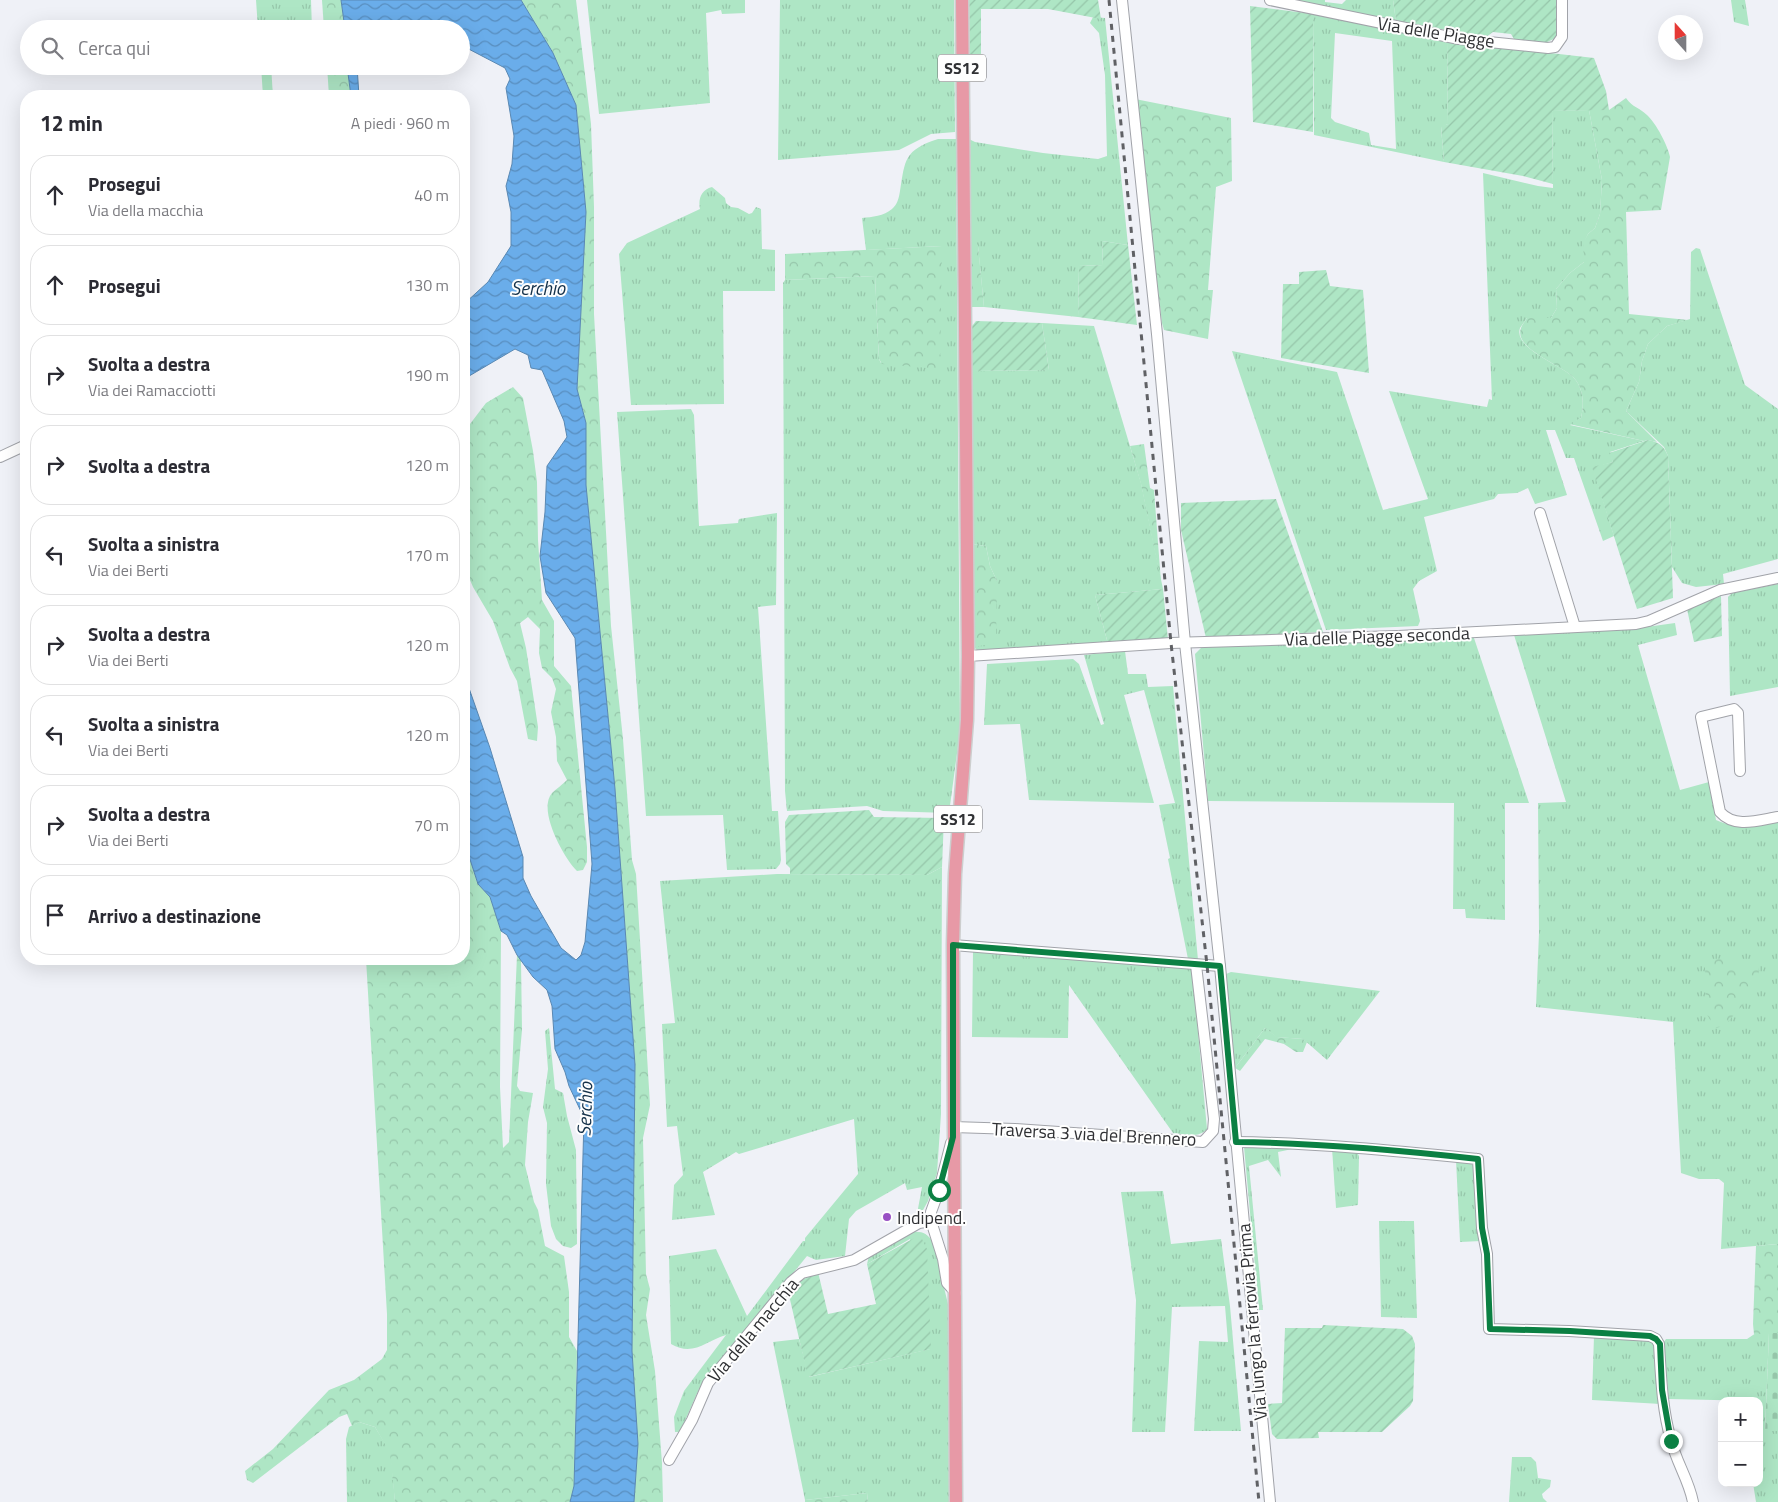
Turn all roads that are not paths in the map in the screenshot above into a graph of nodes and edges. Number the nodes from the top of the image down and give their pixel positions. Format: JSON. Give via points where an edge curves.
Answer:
{"nodes":[{"id":1,"x":962,"y":0,"type":"edge"},
{"id":2,"x":1122,"y":0,"type":"edge"},
{"id":3,"x":1270,"y":0,"type":"edge"},
{"id":4,"x":1562,"y":0,"type":"edge"},
{"id":5,"x":20,"y":447,"type":"edge"},
{"id":6,"x":0,"y":457,"type":"edge"},
{"id":7,"x":1540,"y":513,"type":"dead end"},
{"id":8,"x":1778,"y":578,"type":"edge"},
{"id":9,"x":1575,"y":627,"type":"junction"},
{"id":10,"x":1185,"y":643,"type":"junction"},
{"id":11,"x":968,"y":656,"type":"junction"},
{"id":12,"x":1740,"y":771,"type":"dead end"},
{"id":13,"x":1778,"y":817,"type":"edge"},
{"id":14,"x":953,"y":945,"type":"junction"},
{"id":15,"x":1196,"y":965,"type":"junction"},
{"id":16,"x":1220,"y":966,"type":"junction"},
{"id":17,"x":953,"y":1132,"type":"junction"},
{"id":18,"x":1236,"y":1142,"type":"junction"},
{"id":19,"x":931,"y":1221,"type":"junction"},
{"id":20,"x":956,"y":1293,"type":"junction"},
{"id":21,"x":668,"y":1460,"type":"dead end"},
{"id":22,"x":956,"y":1502,"type":"edge"},
{"id":23,"x":1270,"y":1502,"type":"edge"},
{"id":24,"x":1693,"y":1502,"type":"edge"}],
"edges":[{"from":1,"to":11,"type":"main road","number":"SS12"},
{"from":2,"to":10,"type":"street","name":"Via lungo la ferrovia Prima"},
{"from":3,"to":4,"type":"street","name":"Via delle Piagge","via":[[1459,39],[1548,48],[1555,47],[1562,37]]},
{"from":5,"to":6,"type":"street"},
{"from":7,"to":9,"type":"street"},
{"from":8,"to":9,"type":"street","name":"Via delle Piagge seconda","via":[[1720,590],[1649,621]]},
{"from":9,"to":10,"type":"street","name":"Via delle Piagge seconda"},
{"from":10,"to":11,"type":"street","name":"Via delle Piagge seconda"},
{"from":10,"to":16,"type":"street","name":"Via lungo la ferrovia Prima"},
{"from":11,"to":14,"type":"main road","number":"SS12"},
{"from":12,"to":13,"type":"street","via":[[1738,712],[1734,709],[1701,717],[1720,812],[1738,823]]},
{"from":14,"to":15,"type":"street"},
{"from":14,"to":17,"type":"main road","number":"SS12"},
{"from":15,"to":16,"type":"street"},
{"from":15,"to":17,"type":"street","name":"Traversa 3 via del Brennero","via":[[1214,1119],[1213,1131],[1203,1142],[1015,1128]]},
{"from":16,"to":18,"type":"street","name":"Via lungo la ferrovia Prima"},
{"from":17,"to":19,"type":"street"},
{"from":17,"to":20,"type":"main road","number":"SS12"},
{"from":18,"to":23,"type":"street","name":"Via lungo la ferrovia Prima"},
{"from":18,"to":24,"type":"street","via":[[1361,1147],[1478,1159],[1490,1329],[1570,1331],[1656,1339],[1660,1344],[1662,1390],[1671,1441]]},
{"from":19,"to":20,"type":"street","via":[[947,1283]]},
{"from":19,"to":21,"type":"street","name":"Via della macchia","via":[[919,1223],[854,1260],[802,1273],[791,1282],[708,1383],[692,1420]]},
{"from":20,"to":22,"type":"main road","number":"SS12"}]}
